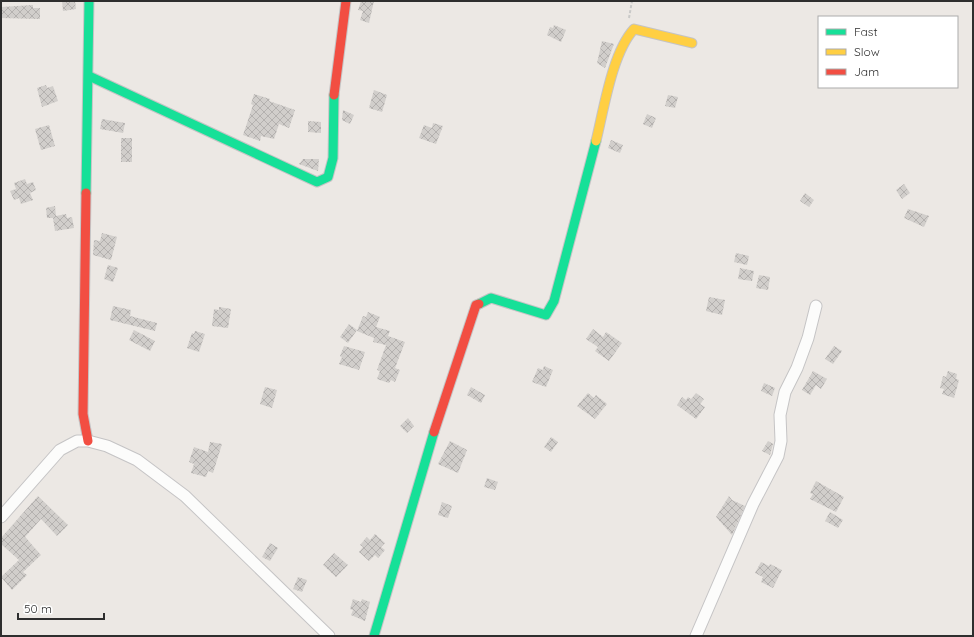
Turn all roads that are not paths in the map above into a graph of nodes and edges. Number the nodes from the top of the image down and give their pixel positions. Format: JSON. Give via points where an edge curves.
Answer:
{"nodes":[{"id":1,"x":89,"y":1,"type":"edge"},
{"id":2,"x":346,"y":1,"type":"edge"},
{"id":3,"x":692,"y":43,"type":"dead end"},
{"id":4,"x":89,"y":76,"type":"junction"},
{"id":5,"x":816,"y":306,"type":"dead end"},
{"id":6,"x":88,"y":441,"type":"junction"},
{"id":7,"x":1,"y":517,"type":"edge"},
{"id":8,"x":329,"y":636,"type":"edge"},
{"id":9,"x":374,"y":636,"type":"edge"},
{"id":10,"x":696,"y":636,"type":"edge"}],
"edges":[{"from":1,"to":4,"type":"street"},
{"from":2,"to":4,"type":"street","via":[[333,105],[333,158],[328,177],[316,182]]},
{"from":3,"to":9,"type":"street","via":[[634,29],[625,39],[614,70],[554,301],[546,315],[491,298],[476,305],[435,429]]},
{"from":4,"to":6,"type":"street","via":[[83,265],[83,414]]},
{"from":5,"to":10,"type":"street","via":[[808,338],[785,392],[780,415],[781,441],[778,456],[753,504]]},
{"from":6,"to":7,"type":"street","via":[[72,443],[60,450]]},
{"from":6,"to":8,"type":"street","via":[[127,455],[167,481],[205,514]]}]}
